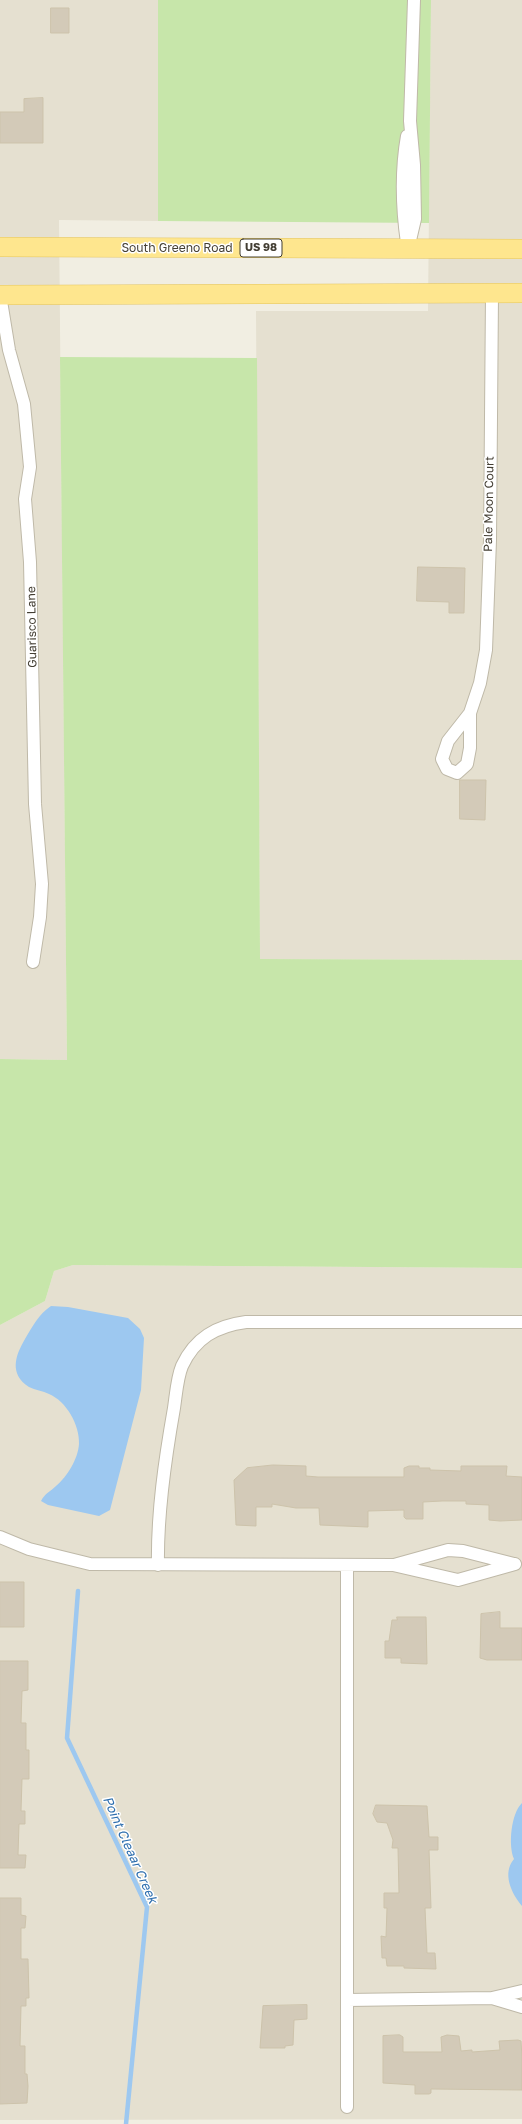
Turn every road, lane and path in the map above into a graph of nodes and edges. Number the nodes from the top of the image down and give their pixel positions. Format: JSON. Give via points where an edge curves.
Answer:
{"nodes":[{"id":1,"x":414,"y":0,"type":"edge"},
{"id":2,"x":0,"y":246,"type":"edge"},
{"id":3,"x":408,"y":249,"type":"junction"},
{"id":4,"x":522,"y":249,"type":"edge"},
{"id":5,"x":522,"y":293,"type":"edge"},
{"id":6,"x":492,"y":294,"type":"junction"},
{"id":7,"x":0,"y":295,"type":"edge"},
{"id":8,"x":470,"y":713,"type":"dead end"},
{"id":9,"x":33,"y":962,"type":"dead end"},
{"id":10,"x":522,"y":1322,"type":"edge"},
{"id":11,"x":0,"y":1537,"type":"edge"},
{"id":12,"x":518,"y":1564,"type":"edge"},
{"id":13,"x":158,"y":1565,"type":"junction"},
{"id":14,"x":393,"y":1565,"type":"junction"},
{"id":15,"x":347,"y":1566,"type":"junction"},
{"id":16,"x":522,"y":1991,"type":"edge"},
{"id":17,"x":492,"y":1998,"type":"junction"},
{"id":18,"x":347,"y":2000,"type":"junction"},
{"id":19,"x":522,"y":2007,"type":"edge"},
{"id":20,"x":347,"y":2108,"type":"dead end"}],
"edges":[{"from":1,"to":3,"type":"street","via":[[410,121],[404,154],[404,219]]},
{"from":2,"to":3,"type":"main road","name":"South Greeno Road","number":"US 98"},
{"from":3,"to":4,"type":"main road","name":"South Greeno Road","number":"US 98"},
{"from":5,"to":6,"type":"main road"},
{"from":6,"to":7,"type":"main road"},
{"from":6,"to":8,"type":"street","name":"Pale Moon Court","via":[[490,540],[486,650],[480,683]]},
{"from":7,"to":9,"type":"street","name":"Guarisco Lane","via":[[9,350],[24,404],[30,467],[26,499],[31,577],[36,804],[42,884]]},
{"from":10,"to":13,"type":"street","via":[[246,1322],[228,1325],[208,1334],[195,1347],[182,1367],[170,1427],[157,1536]]},
{"from":11,"to":13,"type":"street","via":[[29,1549],[90,1564]]},
{"from":12,"to":14,"type":"street","via":[[448,1550]]},
{"from":12,"to":14,"type":"street","via":[[458,1580]]},
{"from":13,"to":15,"type":"street"},
{"from":14,"to":15,"type":"street"},
{"from":15,"to":18,"type":"street"},
{"from":16,"to":17,"type":"street"},
{"from":17,"to":18,"type":"street"},
{"from":17,"to":19,"type":"street"},
{"from":18,"to":20,"type":"street"}]}
